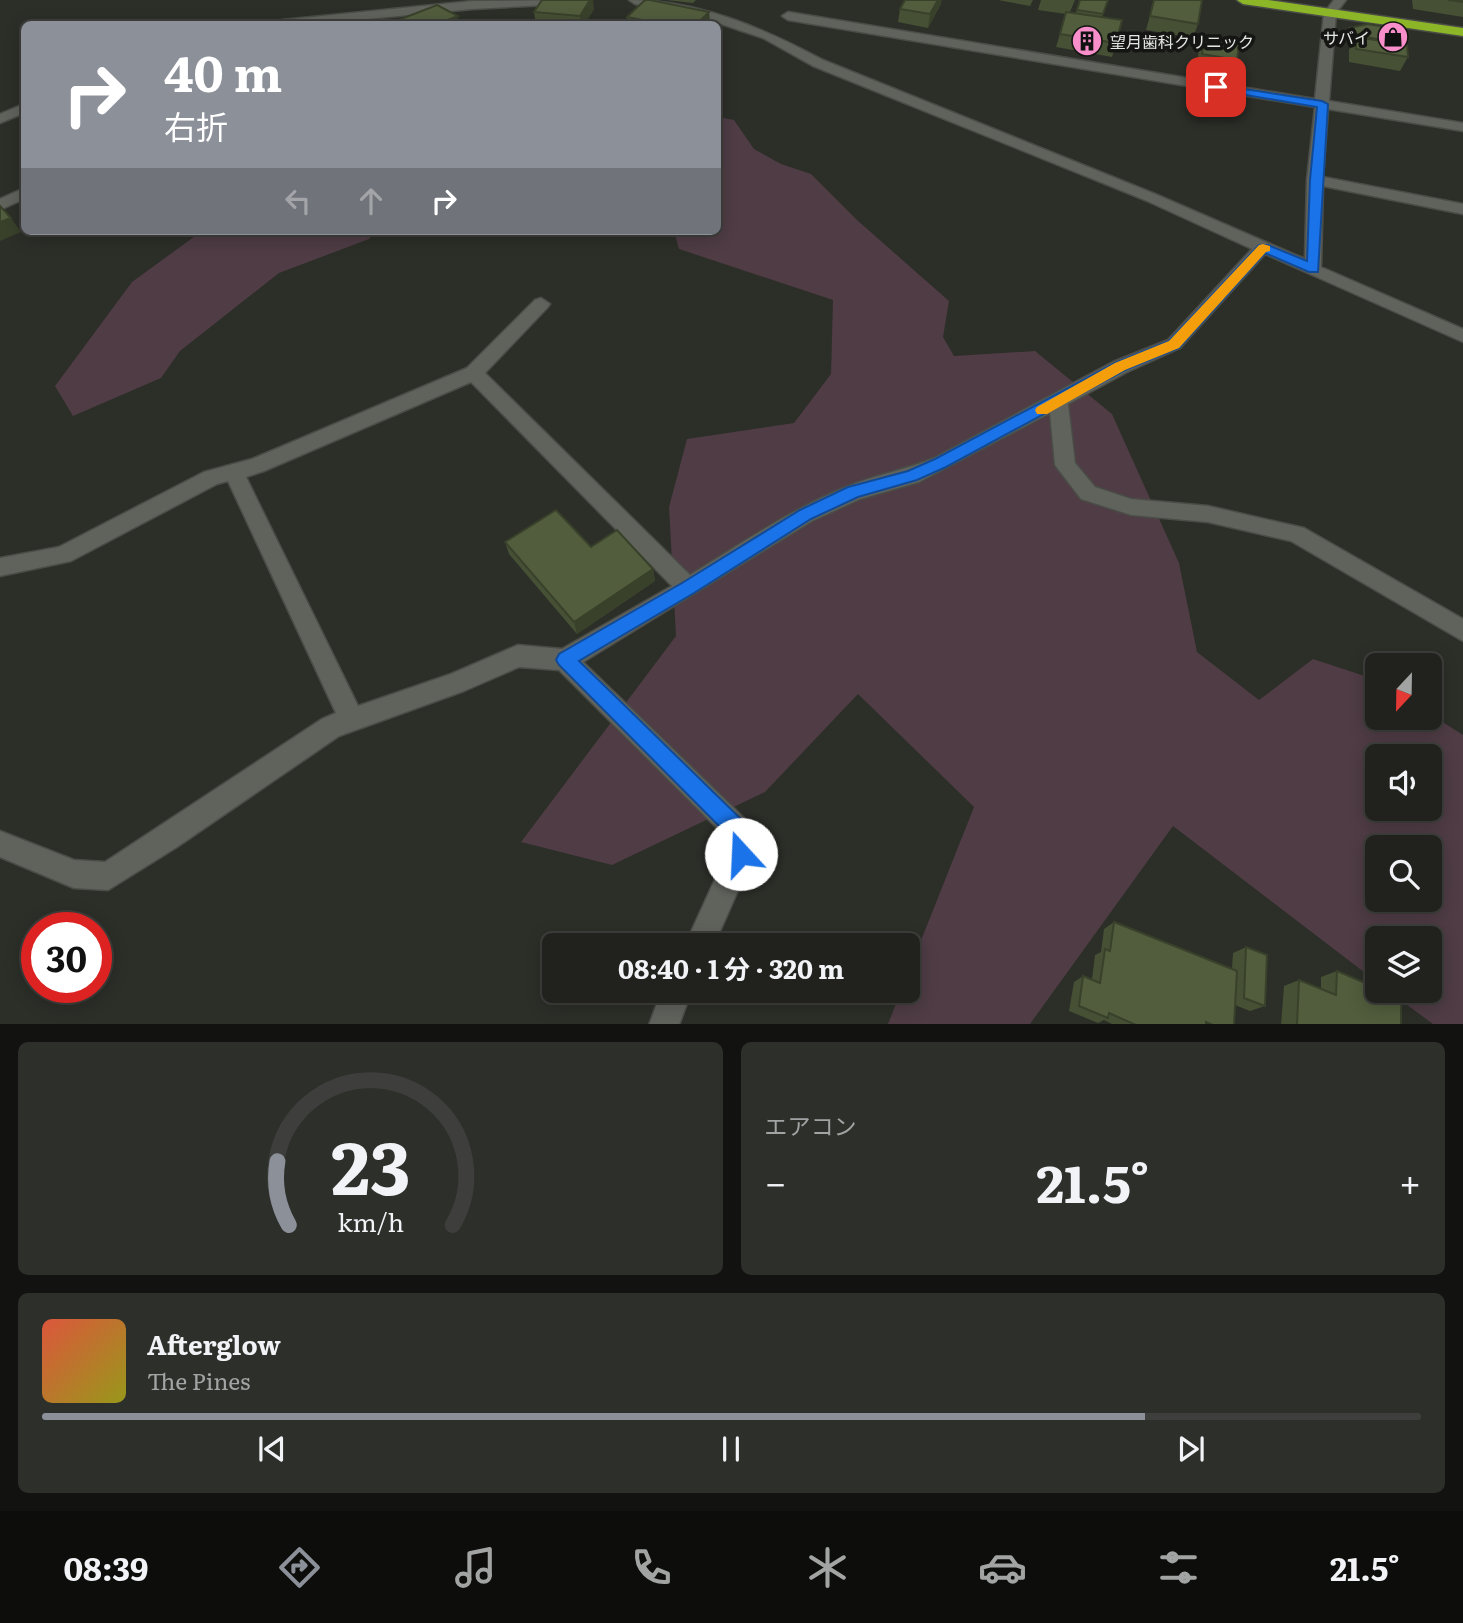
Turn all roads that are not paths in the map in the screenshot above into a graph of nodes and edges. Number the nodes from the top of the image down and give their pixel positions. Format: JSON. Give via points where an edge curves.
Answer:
{"nodes":[{"id":1,"x":566,"y":0,"type":"edge"},
{"id":2,"x":635,"y":0,"type":"edge"},
{"id":3,"x":1244,"y":0,"type":"edge"},
{"id":4,"x":1340,"y":0,"type":"edge"},
{"id":5,"x":1325,"y":6,"type":"edge"},
{"id":6,"x":370,"y":19,"type":"edge"},
{"id":7,"x":335,"y":21,"type":"edge"},
{"id":8,"x":1463,"y":32,"type":"edge"},
{"id":9,"x":767,"y":35,"type":"junction"},
{"id":10,"x":1322,"y":104,"type":"junction"},
{"id":11,"x":21,"y":109,"type":"edge"},
{"id":12,"x":0,"y":119,"type":"edge"},
{"id":13,"x":1463,"y":127,"type":"edge"},
{"id":14,"x":1315,"y":180,"type":"junction"},
{"id":15,"x":21,"y":194,"type":"edge"},
{"id":16,"x":0,"y":205,"type":"edge"},
{"id":17,"x":1463,"y":209,"type":"edge"},
{"id":18,"x":1263,"y":247,"type":"junction"},
{"id":19,"x":1313,"y":269,"type":"junction"},
{"id":20,"x":541,"y":304,"type":"dead end"},
{"id":21,"x":1463,"y":336,"type":"edge"},
{"id":22,"x":474,"y":373,"type":"junction"},
{"id":23,"x":1058,"y":402,"type":"junction"},
{"id":24,"x":234,"y":472,"type":"junction"},
{"id":25,"x":0,"y":567,"type":"edge"},
{"id":26,"x":688,"y":588,"type":"junction"},
{"id":27,"x":1463,"y":631,"type":"edge"},
{"id":28,"x":565,"y":660,"type":"junction"},
{"id":29,"x":352,"y":720,"type":"junction"},
{"id":30,"x":0,"y":844,"type":"edge"},
{"id":31,"x":705,"y":933,"type":"edge"},
{"id":32,"x":672,"y":1003,"type":"edge"},
{"id":33,"x":664,"y":1024,"type":"edge"}],
"edges":[{"from":1,"to":6,"type":"street"},
{"from":2,"to":9,"type":"street","via":[[701,13]]},
{"from":3,"to":5,"type":"highway"},
{"from":4,"to":5,"type":"street"},
{"from":5,"to":8,"type":"highway"},
{"from":5,"to":10,"type":"street"},
{"from":6,"to":7,"type":"street"},
{"from":9,"to":10,"type":"street","via":[[792,12]]},
{"from":9,"to":18,"type":"street","via":[[818,62]]},
{"from":10,"to":13,"type":"street"},
{"from":10,"to":14,"type":"street"},
{"from":11,"to":12,"type":"street"},
{"from":14,"to":17,"type":"street"},
{"from":14,"to":19,"type":"street"},
{"from":15,"to":16,"type":"street"},
{"from":18,"to":19,"type":"street"},
{"from":18,"to":23,"type":"street","via":[[1174,344],[1120,367]]},
{"from":19,"to":21,"type":"street"},
{"from":20,"to":22,"type":"street"},
{"from":22,"to":24,"type":"street"},
{"from":22,"to":26,"type":"street"},
{"from":23,"to":26,"type":"street","via":[[931,468],[854,492],[805,515]]},
{"from":23,"to":27,"type":"street","via":[[1065,465],[1088,493],[1131,506],[1208,514],[1296,534]]},
{"from":24,"to":25,"type":"street","via":[[211,478],[63,555]]},
{"from":24,"to":29,"type":"street"},
{"from":26,"to":28,"type":"street"},
{"from":28,"to":29,"type":"street","via":[[518,656]]},
{"from":28,"to":31,"type":"street","via":[[735,827],[741,854]]},
{"from":29,"to":30,"type":"street","via":[[331,727],[108,876],[74,874]]},
{"from":32,"to":33,"type":"street"}]}
